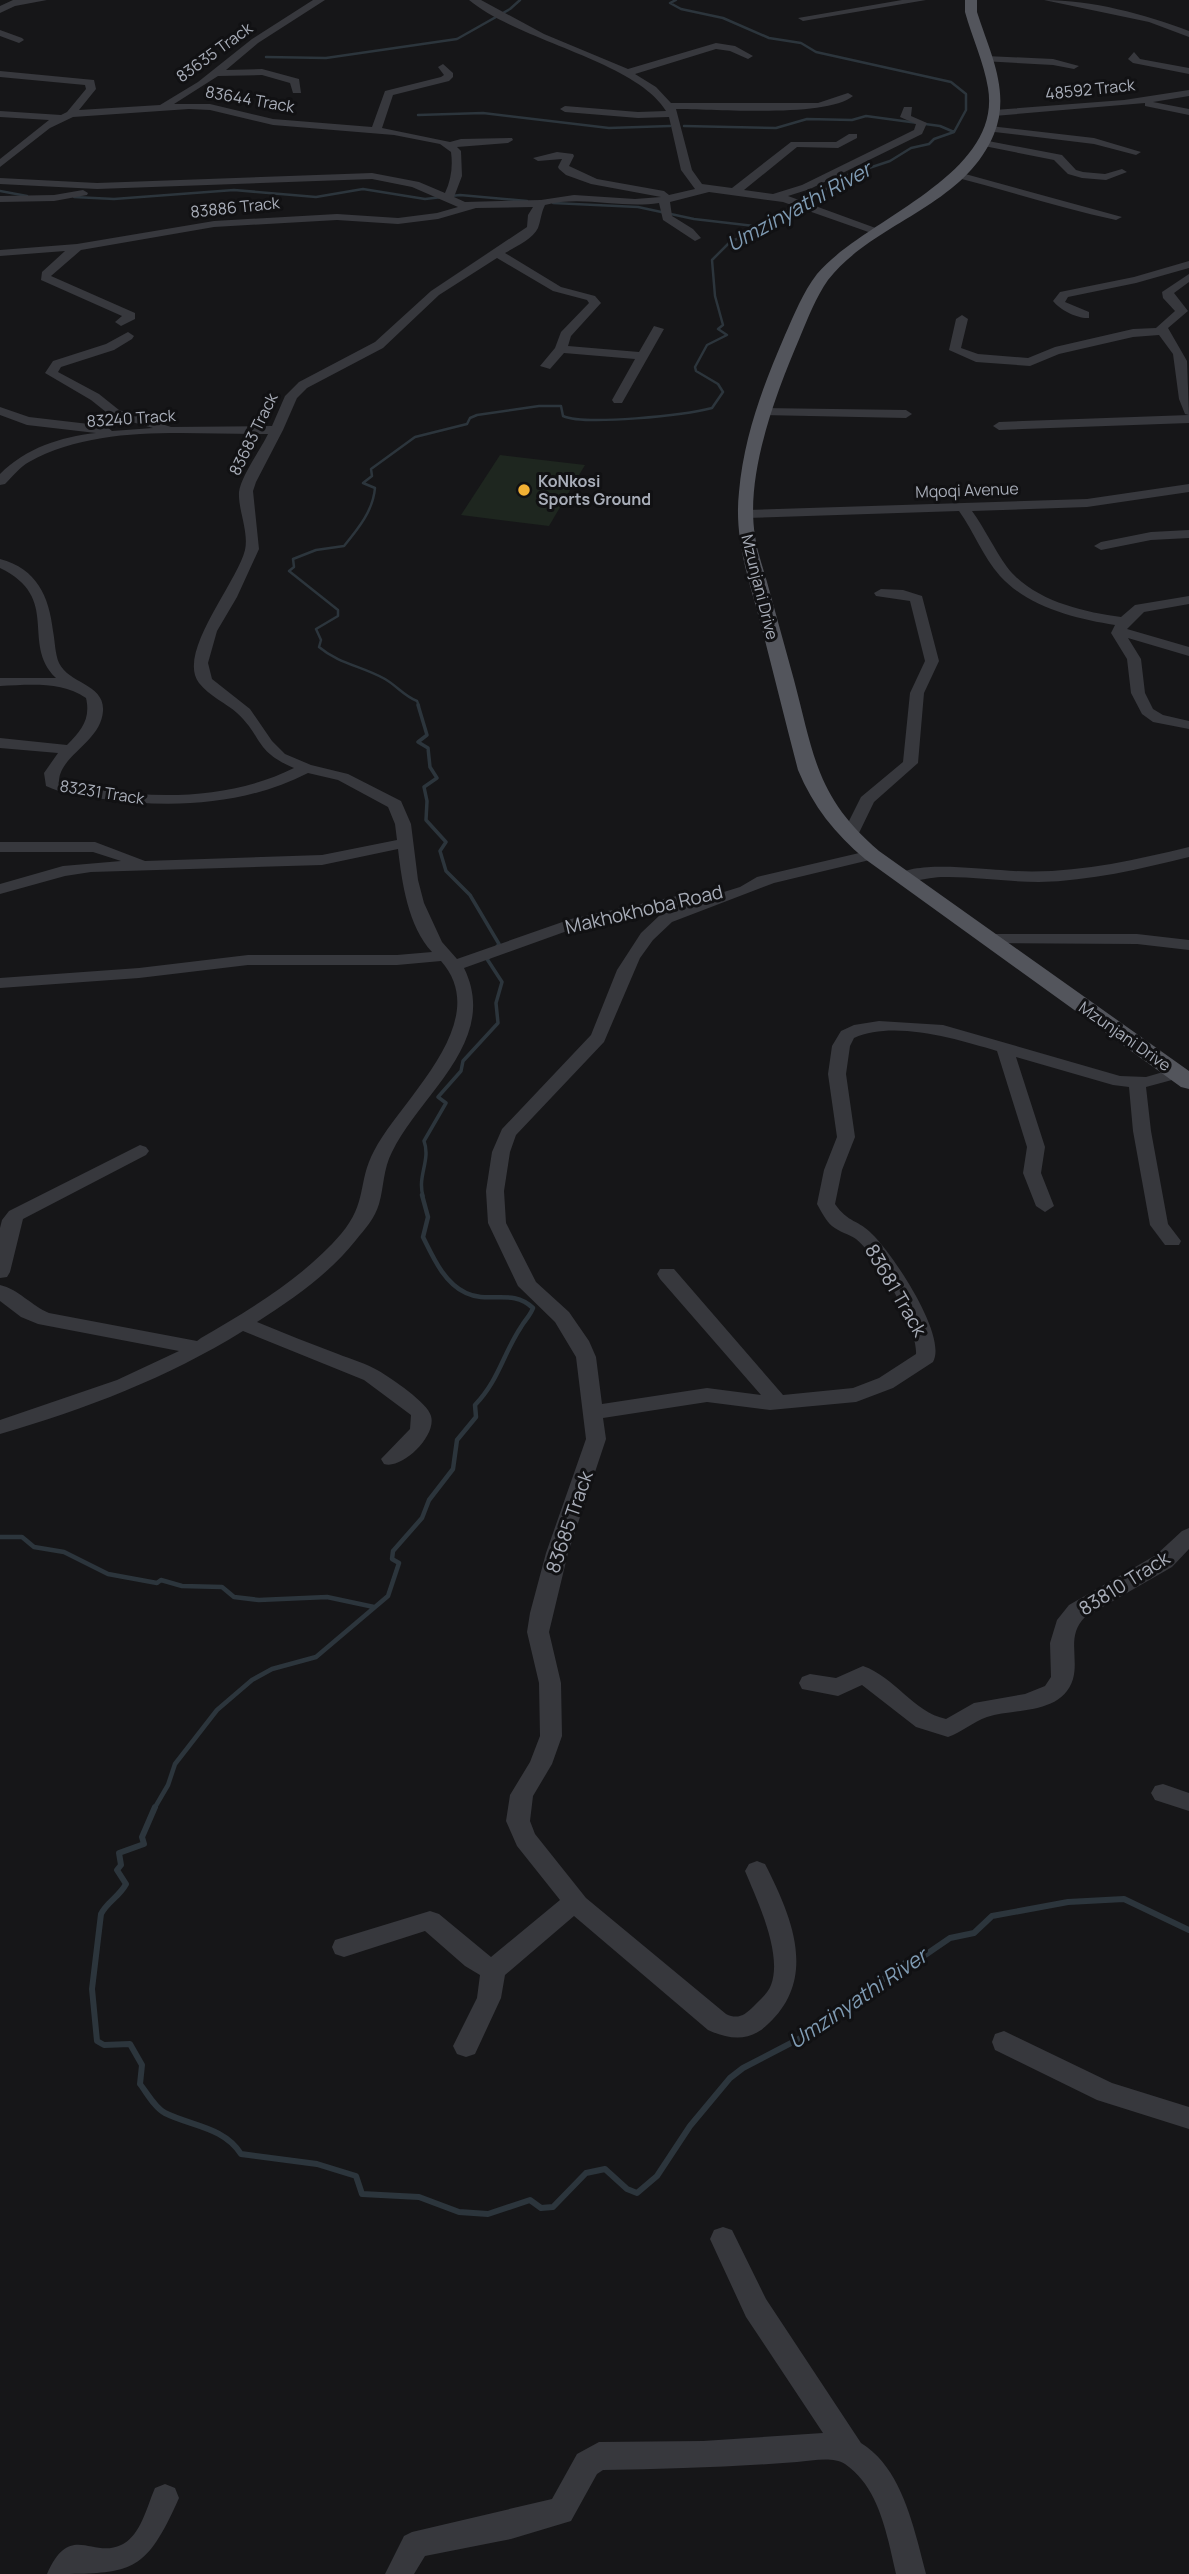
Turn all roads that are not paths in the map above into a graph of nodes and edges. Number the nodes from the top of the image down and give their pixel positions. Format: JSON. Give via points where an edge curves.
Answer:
{"nodes":[{"id":1,"x":42,"y":0,"type":"edge"},
{"id":2,"x":320,"y":0,"type":"edge"},
{"id":3,"x":474,"y":0,"type":"edge"},
{"id":4,"x":921,"y":0,"type":"edge"},
{"id":5,"x":971,"y":0,"type":"edge"},
{"id":6,"x":1049,"y":0,"type":"edge"},
{"id":7,"x":0,"y":10,"type":"edge"},
{"id":8,"x":803,"y":18,"type":"dead end"},
{"id":9,"x":0,"y":33,"type":"edge"},
{"id":10,"x":1189,"y":34,"type":"edge"},
{"id":11,"x":19,"y":40,"type":"dead end"},
{"id":12,"x":1134,"y":55,"type":"dead end"},
{"id":13,"x":748,"y":56,"type":"dead end"},
{"id":14,"x":986,"y":59,"type":"junction"},
{"id":15,"x":1074,"y":66,"type":"dead end"},
{"id":16,"x":443,"y":67,"type":"dead end"},
{"id":17,"x":1189,"y":71,"type":"edge"},
{"id":18,"x":216,"y":73,"type":"junction"},
{"id":19,"x":627,"y":73,"type":"junction"},
{"id":20,"x":0,"y":74,"type":"edge"},
{"id":21,"x":298,"y":91,"type":"dead end"},
{"id":22,"x":1189,"y":93,"type":"edge"},
{"id":23,"x":848,"y":96,"type":"dead end"},
{"id":24,"x":1129,"y":102,"type":"junction"},
{"id":25,"x":161,"y":107,"type":"junction"},
{"id":26,"x":565,"y":109,"type":"dead end"},
{"id":27,"x":908,"y":109,"type":"dead end"},
{"id":28,"x":671,"y":110,"type":"junction"},
{"id":29,"x":1189,"y":112,"type":"edge"},
{"id":30,"x":0,"y":114,"type":"edge"},
{"id":31,"x":66,"y":116,"type":"junction"},
{"id":32,"x":989,"y":128,"type":"junction"},
{"id":33,"x":376,"y":130,"type":"junction"},
{"id":34,"x":853,"y":136,"type":"dead end"},
{"id":35,"x":508,"y":140,"type":"dead end"},
{"id":36,"x":450,"y":146,"type":"junction"},
{"id":37,"x":1136,"y":152,"type":"dead end"},
{"id":38,"x":538,"y":158,"type":"dead end"},
{"id":39,"x":0,"y":164,"type":"edge"},
{"id":40,"x":1122,"y":172,"type":"dead end"},
{"id":41,"x":958,"y":175,"type":"junction"},
{"id":42,"x":0,"y":181,"type":"edge"},
{"id":43,"x":97,"y":186,"type":"junction"},
{"id":44,"x":706,"y":189,"type":"junction"},
{"id":45,"x":733,"y":192,"type":"junction"},
{"id":46,"x":679,"y":197,"type":"junction"},
{"id":47,"x":780,"y":198,"type":"junction"},
{"id":48,"x":0,"y":199,"type":"edge"},
{"id":49,"x":447,"y":199,"type":"junction"},
{"id":50,"x":664,"y":200,"type":"junction"},
{"id":51,"x":541,"y":203,"type":"junction"},
{"id":52,"x":473,"y":206,"type":"junction"},
{"id":53,"x":1116,"y":217,"type":"dead end"},
{"id":54,"x":877,"y":232,"type":"junction"},
{"id":55,"x":695,"y":239,"type":"dead end"},
{"id":56,"x":77,"y":247,"type":"junction"},
{"id":57,"x":0,"y":253,"type":"edge"},
{"id":58,"x":498,"y":254,"type":"junction"},
{"id":59,"x":1189,"y":264,"type":"edge"},
{"id":60,"x":1189,"y":277,"type":"edge"},
{"id":61,"x":1085,"y":315,"type":"dead end"},
{"id":62,"x":962,"y":319,"type":"dead end"},
{"id":63,"x":121,"y":322,"type":"dead end"},
{"id":64,"x":658,"y":329,"type":"dead end"},
{"id":65,"x":1162,"y":331,"type":"junction"},
{"id":66,"x":128,"y":336,"type":"dead end"},
{"id":67,"x":561,"y":349,"type":"junction"},
{"id":68,"x":644,"y":356,"type":"junction"},
{"id":69,"x":546,"y":366,"type":"dead end"},
{"id":70,"x":618,"y":400,"type":"dead end"},
{"id":71,"x":0,"y":411,"type":"edge"},
{"id":72,"x":1189,"y":411,"type":"edge"},
{"id":73,"x":762,"y":412,"type":"junction"},
{"id":74,"x":906,"y":414,"type":"dead end"},
{"id":75,"x":1189,"y":419,"type":"edge"},
{"id":76,"x":999,"y":425,"type":"dead end"},
{"id":77,"x":277,"y":430,"type":"junction"},
{"id":78,"x":171,"y":432,"type":"junction"},
{"id":79,"x":120,"y":434,"type":"junction"},
{"id":80,"x":0,"y":481,"type":"edge"},
{"id":81,"x":1189,"y":488,"type":"edge"},
{"id":82,"x":1171,"y":491,"type":"junction"},
{"id":83,"x":1189,"y":499,"type":"edge"},
{"id":84,"x":963,"y":507,"type":"junction"},
{"id":85,"x":745,"y":514,"type":"junction"},
{"id":86,"x":1189,"y":534,"type":"edge"},
{"id":87,"x":1101,"y":546,"type":"dead end"},
{"id":88,"x":0,"y":563,"type":"edge"},
{"id":89,"x":881,"y":593,"type":"dead end"},
{"id":90,"x":1189,"y":600,"type":"edge"},
{"id":91,"x":1121,"y":626,"type":"junction"},
{"id":92,"x":1189,"y":652,"type":"edge"},
{"id":93,"x":0,"y":682,"type":"edge"},
{"id":94,"x":71,"y":685,"type":"junction"},
{"id":95,"x":1189,"y":725,"type":"edge"},
{"id":96,"x":0,"y":743,"type":"edge"},
{"id":97,"x":73,"y":750,"type":"junction"},
{"id":98,"x":306,"y":768,"type":"junction"},
{"id":99,"x":850,"y":835,"type":"junction"},
{"id":100,"x":404,"y":843,"type":"junction"},
{"id":101,"x":0,"y":847,"type":"edge"},
{"id":102,"x":1189,"y":852,"type":"edge"},
{"id":103,"x":872,"y":855,"type":"junction"},
{"id":104,"x":145,"y":865,"type":"junction"},
{"id":105,"x":903,"y":877,"type":"junction"},
{"id":106,"x":768,"y":880,"type":"junction"},
{"id":107,"x":0,"y":889,"type":"edge"},
{"id":108,"x":989,"y":939,"type":"junction"},
{"id":109,"x":1189,"y":945,"type":"edge"},
{"id":110,"x":449,"y":961,"type":"junction"},
{"id":111,"x":0,"y":984,"type":"edge"},
{"id":112,"x":1005,"y":1050,"type":"junction"},
{"id":113,"x":1183,"y":1077,"type":"edge"},
{"id":114,"x":1136,"y":1082,"type":"junction"},
{"id":115,"x":140,"y":1151,"type":"dead end"},
{"id":116,"x":1045,"y":1206,"type":"dead end"},
{"id":117,"x":8,"y":1211,"type":"edge"},
{"id":118,"x":1172,"y":1241,"type":"dead end"},
{"id":119,"x":0,"y":1272,"type":"edge"},
{"id":120,"x":667,"y":1274,"type":"dead end"},
{"id":121,"x":0,"y":1291,"type":"edge"},
{"id":122,"x":242,"y":1323,"type":"junction"},
{"id":123,"x":200,"y":1348,"type":"junction"},
{"id":124,"x":778,"y":1402,"type":"junction"},
{"id":125,"x":593,"y":1412,"type":"junction"},
{"id":126,"x":0,"y":1427,"type":"edge"},
{"id":127,"x":391,"y":1459,"type":"dead end"},
{"id":128,"x":1189,"y":1536,"type":"edge"},
{"id":129,"x":810,"y":1683,"type":"dead end"},
{"id":130,"x":1163,"y":1793,"type":"dead end"},
{"id":131,"x":1189,"y":1802,"type":"edge"},
{"id":132,"x":757,"y":1871,"type":"dead end"},
{"id":133,"x":574,"y":1902,"type":"junction"},
{"id":134,"x":344,"y":1947,"type":"dead end"},
{"id":135,"x":493,"y":1970,"type":"junction"},
{"id":136,"x":1004,"y":2042,"type":"dead end"},
{"id":137,"x":466,"y":2046,"type":"dead end"},
{"id":138,"x":1189,"y":2118,"type":"edge"},
{"id":139,"x":723,"y":2239,"type":"dead end"},
{"id":140,"x":850,"y":2450,"type":"junction"},
{"id":141,"x":165,"y":2498,"type":"dead end"},
{"id":142,"x":399,"y":2572,"type":"edge"},
{"id":143,"x":62,"y":2574,"type":"edge"},
{"id":144,"x":911,"y":2574,"type":"edge"}],
"edges":[{"from":1,"to":7,"type":"street"},
{"from":2,"to":18,"type":"street","name":"83635 Track","via":[[255,41]]},
{"from":3,"to":19,"type":"street"},
{"from":4,"to":8,"type":"street"},
{"from":5,"to":14,"type":"main road"},
{"from":6,"to":10,"type":"street","via":[[1140,17]]},
{"from":9,"to":11,"type":"street"},
{"from":12,"to":17,"type":"street","via":[[1137,61]]},
{"from":13,"to":19,"type":"street","via":[[716,46]]},
{"from":14,"to":15,"type":"street"},
{"from":14,"to":32,"type":"main road","via":[[995,89]]},
{"from":16,"to":33,"type":"street","via":[[449,75],[438,82],[388,93]]},
{"from":18,"to":21,"type":"street","via":[[267,73],[295,81]]},
{"from":18,"to":25,"type":"street","name":"83635 Track"},
{"from":19,"to":28,"type":"street","via":[[660,96]]},
{"from":20,"to":31,"type":"street","via":[[90,82],[91,89]]},
{"from":22,"to":24,"type":"street","name":"48592 Track"},
{"from":23,"to":28,"type":"street","via":[[818,106]]},
{"from":24,"to":29,"type":"street"},
{"from":24,"to":32,"type":"street","name":"48592 Track"},
{"from":25,"to":31,"type":"street","name":"83644 Track"},
{"from":25,"to":33,"type":"street","name":"83644 Track","via":[[200,106],[273,122]]},
{"from":26,"to":28,"type":"street","via":[[638,114]]},
{"from":27,"to":47,"type":"street","via":[[905,117],[922,123],[918,132]]},
{"from":28,"to":44,"type":"street","via":[[690,180]]},
{"from":30,"to":31,"type":"street"},
{"from":31,"to":39,"type":"street","name":"83644 Track","via":[[46,125]]},
{"from":32,"to":37,"type":"street","via":[[1094,141]]},
{"from":32,"to":40,"type":"street","via":[[1058,157],[1082,176]]},
{"from":32,"to":41,"type":"main road","name":"Mzunjani Drive"},
{"from":33,"to":36,"type":"street","name":"83644 Track"},
{"from":34,"to":45,"type":"street","via":[[840,145],[796,144]]},
{"from":35,"to":36,"type":"street"},
{"from":36,"to":49,"type":"street","via":[[456,151],[457,167]]},
{"from":38,"to":46,"type":"street","via":[[569,156],[563,167],[568,172]]},
{"from":41,"to":53,"type":"street"},
{"from":41,"to":54,"type":"main road","name":"Mzunjani Drive"},
{"from":42,"to":43,"type":"street"},
{"from":43,"to":48,"type":"street","via":[[73,197]]},
{"from":43,"to":49,"type":"street","via":[[372,176],[415,184]]},
{"from":44,"to":45,"type":"street"},
{"from":44,"to":46,"type":"street"},
{"from":45,"to":47,"type":"street"},
{"from":46,"to":50,"type":"street"},
{"from":47,"to":54,"type":"street"},
{"from":49,"to":52,"type":"street"},
{"from":50,"to":51,"type":"street"},
{"from":50,"to":55,"type":"street","via":[[667,218]]},
{"from":51,"to":52,"type":"street"},
{"from":51,"to":58,"type":"street","name":"83683 Track","via":[[533,228]]},
{"from":52,"to":56,"type":"street","name":"83886 Track","via":[[398,221],[325,217],[214,224]]},
{"from":54,"to":73,"type":"main road","name":"Mzunjani Drive","via":[[833,264],[814,288]]},
{"from":56,"to":57,"type":"street","name":"83886 Track"},
{"from":56,"to":63,"type":"street","via":[[45,278],[132,317]]},
{"from":58,"to":67,"type":"street","via":[[557,289],[594,300],[593,308],[565,335]]},
{"from":58,"to":77,"type":"street","name":"83683 Track","via":[[429,298],[379,345],[298,388],[287,402]]},
{"from":59,"to":61,"type":"street","via":[[1064,294],[1061,304]]},
{"from":60,"to":65,"type":"street","via":[[1167,292],[1182,311]]},
{"from":62,"to":65,"type":"street","via":[[955,350],[976,358],[1012,362],[1035,361],[1055,351],[1133,333]]},
{"from":64,"to":68,"type":"street"},
{"from":65,"to":72,"type":"street","via":[[1178,353]]},
{"from":66,"to":78,"type":"street","via":[[110,347],[57,364],[51,373],[109,410]]},
{"from":67,"to":68,"type":"street"},
{"from":67,"to":69,"type":"street"},
{"from":68,"to":70,"type":"street"},
{"from":71,"to":79,"type":"street","via":[[27,421]]},
{"from":73,"to":74,"type":"street"},
{"from":73,"to":85,"type":"main road","name":"Mzunjani Drive"},
{"from":75,"to":76,"type":"street"},
{"from":77,"to":78,"type":"street","name":"83240 Track"},
{"from":77,"to":98,"type":"street","name":"83683 Track","via":[[247,487],[252,549],[210,631],[201,670],[210,686],[245,712],[273,750]]},
{"from":78,"to":79,"type":"street","name":"83240 Track"},
{"from":79,"to":80,"type":"street","name":"83240 Track","via":[[38,450],[13,465]]},
{"from":81,"to":82,"type":"street","name":"Mqoqi Avenue"},
{"from":82,"to":83,"type":"street"},
{"from":82,"to":84,"type":"street","name":"Mqoqi Avenue","via":[[1087,503]]},
{"from":84,"to":85,"type":"street","name":"Mqoqi Avenue"},
{"from":84,"to":91,"type":"street","via":[[1017,584]]},
{"from":85,"to":99,"type":"main road","name":"Mzunjani Drive","via":[[749,550],[808,770],[822,802]]},
{"from":86,"to":87,"type":"street"},
{"from":88,"to":94,"type":"street","via":[[23,574],[36,587],[47,619],[51,662]]},
{"from":89,"to":99,"type":"street","via":[[917,599],[932,661],[918,693],[910,763],[867,800]]},
{"from":90,"to":91,"type":"street","via":[[1140,608]]},
{"from":91,"to":92,"type":"street"},
{"from":91,"to":95,"type":"street","via":[[1134,659],[1138,694],[1147,711],[1158,719]]},
{"from":93,"to":94,"type":"street"},
{"from":94,"to":97,"type":"street","name":"83231 Track","via":[[90,693],[96,704],[82,741]]},
{"from":96,"to":97,"type":"street"},
{"from":97,"to":98,"type":"street","name":"83231 Track","via":[[51,771],[51,783],[138,799],[241,792],[273,784]]},
{"from":98,"to":100,"type":"street","name":"83683 Track","via":[[343,777],[395,804]]},
{"from":99,"to":103,"type":"main road","name":"Mzunjani Drive"},
{"from":100,"to":104,"type":"street","via":[[321,860]]},
{"from":100,"to":110,"type":"street","name":"83683 Track","via":[[416,903]]},
{"from":101,"to":104,"type":"street","via":[[95,848]]},
{"from":102,"to":105,"type":"street","via":[[1084,874],[1015,876],[938,870]]},
{"from":103,"to":105,"type":"main road","name":"Mzunjani Drive"},
{"from":103,"to":106,"type":"street","name":"Makhokhoba Road"},
{"from":104,"to":107,"type":"street","via":[[74,869]]},
{"from":105,"to":108,"type":"main road","name":"Mzunjani Drive"},
{"from":106,"to":110,"type":"street","name":"Makhokhoba Road","via":[[597,916],[477,960]]},
{"from":106,"to":125,"type":"street","name":"83685 Track","via":[[675,914],[654,928],[624,974],[598,1038],[517,1121],[505,1140],[495,1191],[497,1223],[527,1286],[562,1317],[579,1341],[586,1357]]},
{"from":108,"to":109,"type":"street","via":[[1137,939]]},
{"from":108,"to":113,"type":"main road","name":"Mzunjani Drive"},
{"from":110,"to":111,"type":"street","name":"Makhokhoba Road","via":[[270,958]]},
{"from":110,"to":122,"type":"street","via":[[463,978],[466,997],[458,1038],[438,1076],[384,1148],[366,1214],[345,1242],[302,1282]]},
{"from":112,"to":114,"type":"street","name":"83681 Track"},
{"from":112,"to":116,"type":"street","via":[[1036,1147],[1032,1173]]},
{"from":112,"to":124,"type":"street","name":"83681 Track","via":[[954,1032],[904,1026],[867,1027],[843,1039],[838,1074],[846,1137],[833,1170],[827,1209],[873,1246],[912,1311],[928,1353],[913,1368],[864,1393]]},
{"from":113,"to":114,"type":"street","name":"83681 Track"},
{"from":114,"to":118,"type":"street","via":[[1159,1225]]},
{"from":115,"to":117,"type":"street"},
{"from":117,"to":119,"type":"street","via":[[11,1220]]},
{"from":120,"to":124,"type":"street"},
{"from":121,"to":123,"type":"street","via":[[45,1320]]},
{"from":122,"to":123,"type":"street"},
{"from":122,"to":127,"type":"street","via":[[371,1375],[419,1411],[424,1417],[417,1434]]},
{"from":123,"to":126,"type":"street","via":[[111,1389]]},
{"from":124,"to":125,"type":"street","name":"83681 Track","via":[[707,1395]]},
{"from":125,"to":133,"type":"street","name":"83685 Track","via":[[595,1445],[557,1553],[539,1622],[550,1683],[551,1736],[518,1813],[525,1839]]},
{"from":128,"to":129,"type":"street","name":"83810 Track","via":[[1164,1561],[1072,1615],[1062,1633],[1059,1684],[1038,1699],[982,1709],[948,1728],[922,1721],[879,1682],[863,1675],[838,1687]]},
{"from":130,"to":131,"type":"street"},
{"from":132,"to":133,"type":"street","name":"83685 Track","via":[[783,1945],[786,1968],[783,1987],[775,1998],[753,2022],[737,2029],[717,2022]]},
{"from":133,"to":135,"type":"street"},
{"from":134,"to":135,"type":"street","via":[[430,1922]]},
{"from":135,"to":137,"type":"street","via":[[489,1998]]},
{"from":136,"to":138,"type":"street","via":[[1106,2092]]},
{"from":139,"to":140,"type":"street","via":[[756,2308]]},
{"from":140,"to":142,"type":"street","via":[[811,2446],[703,2455],[598,2456],[587,2464],[561,2511],[422,2542],[414,2546]]},
{"from":140,"to":144,"type":"street","via":[[888,2496]]},
{"from":141,"to":143,"type":"street","via":[[141,2550],[115,2560],[76,2558]]}]}
